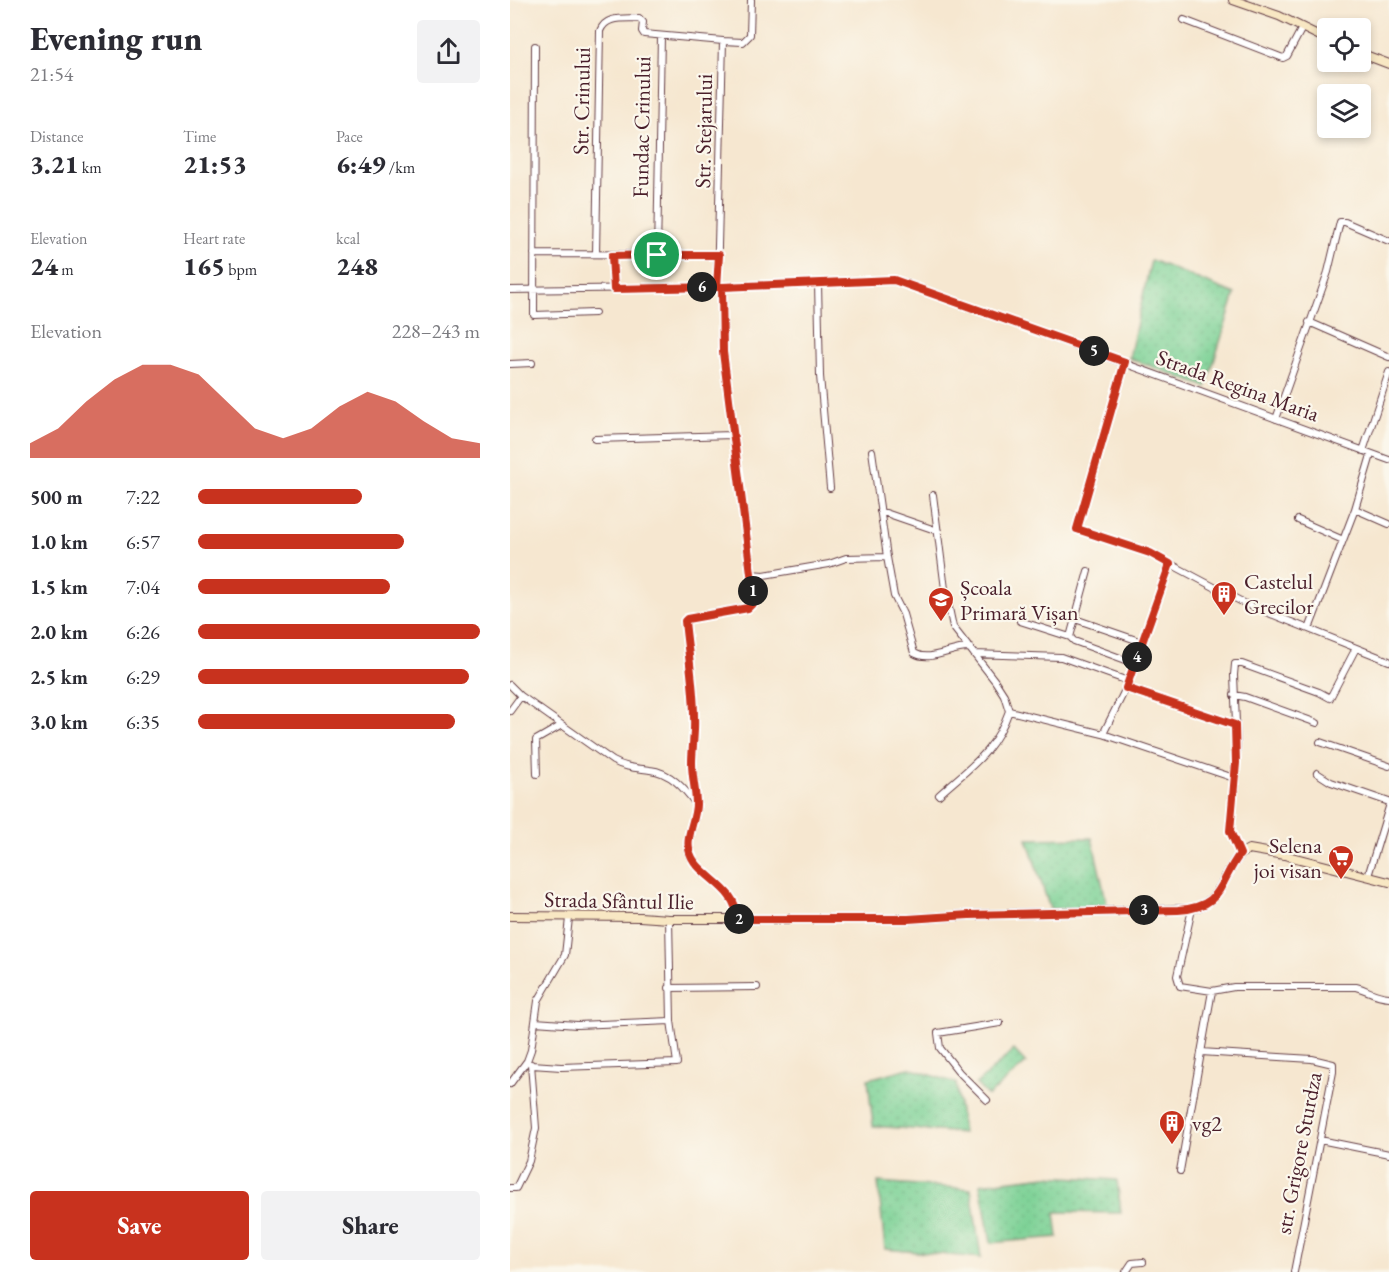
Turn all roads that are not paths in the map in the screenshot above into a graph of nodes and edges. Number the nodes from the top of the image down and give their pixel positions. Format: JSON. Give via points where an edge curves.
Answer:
{"nodes":[{"id":1,"x":751,"y":0,"type":"edge"},
{"id":2,"x":1233,"y":0,"type":"edge"},
{"id":3,"x":1184,"y":20,"type":"dead end"},
{"id":4,"x":1302,"y":28,"type":"junction"},
{"id":5,"x":1317,"y":35,"type":"edge"},
{"id":6,"x":662,"y":36,"type":"junction"},
{"id":7,"x":723,"y":41,"type":"junction"},
{"id":8,"x":535,"y":46,"type":"dead end"},
{"id":9,"x":1371,"y":57,"type":"edge"},
{"id":10,"x":1389,"y":64,"type":"edge"},
{"id":11,"x":1389,"y":241,"type":"edge"},
{"id":12,"x":534,"y":254,"type":"junction"},
{"id":13,"x":596,"y":254,"type":"junction"},
{"id":14,"x":657,"y":255,"type":"junction"},
{"id":15,"x":719,"y":255,"type":"junction"},
{"id":16,"x":612,"y":256,"type":"junction"},
{"id":17,"x":818,"y":283,"type":"junction"},
{"id":18,"x":720,"y":287,"type":"junction"},
{"id":19,"x":614,"y":289,"type":"junction"},
{"id":20,"x":510,"y":290,"type":"edge"},
{"id":21,"x":533,"y":290,"type":"junction"},
{"id":22,"x":595,"y":313,"type":"dead end"},
{"id":23,"x":1309,"y":322,"type":"junction"},
{"id":24,"x":1389,"y":357,"type":"edge"},
{"id":25,"x":1125,"y":362,"type":"junction"},
{"id":26,"x":532,"y":363,"type":"dead end"},
{"id":27,"x":510,"y":364,"type":"edge"},
{"id":28,"x":1389,"y":372,"type":"edge"},
{"id":29,"x":1276,"y":419,"type":"junction"},
{"id":30,"x":733,"y":435,"type":"junction"},
{"id":31,"x":595,"y":440,"type":"dead end"},
{"id":32,"x":872,"y":451,"type":"dead end"},
{"id":33,"x":1363,"y":452,"type":"junction"},
{"id":34,"x":1371,"y":454,"type":"junction"},
{"id":35,"x":1389,"y":460,"type":"edge"},
{"id":36,"x":830,"y":488,"type":"dead end"},
{"id":37,"x":933,"y":495,"type":"dead end"},
{"id":38,"x":1354,"y":510,"type":"junction"},
{"id":39,"x":880,"y":511,"type":"junction"},
{"id":40,"x":1298,"y":520,"type":"dead end"},
{"id":41,"x":1389,"y":524,"type":"edge"},
{"id":42,"x":938,"y":531,"type":"junction"},
{"id":43,"x":1343,"y":540,"type":"junction"},
{"id":44,"x":886,"y":557,"type":"junction"},
{"id":45,"x":1170,"y":564,"type":"junction"},
{"id":46,"x":1088,"y":572,"type":"dead end"},
{"id":47,"x":751,"y":574,"type":"junction"},
{"id":48,"x":1075,"y":619,"type":"junction"},
{"id":49,"x":1020,"y":621,"type":"dead end"},
{"id":50,"x":1309,"y":629,"type":"junction"},
{"id":51,"x":1070,"y":637,"type":"junction"},
{"id":52,"x":1142,"y":642,"type":"junction"},
{"id":53,"x":1356,"y":648,"type":"junction"},
{"id":54,"x":972,"y":651,"type":"junction"},
{"id":55,"x":1388,"y":658,"type":"edge"},
{"id":56,"x":1134,"y":663,"type":"junction"},
{"id":57,"x":510,"y":685,"type":"edge"},
{"id":58,"x":1127,"y":685,"type":"junction"},
{"id":59,"x":1234,"y":695,"type":"junction"},
{"id":60,"x":521,"y":696,"type":"junction"},
{"id":61,"x":510,"y":711,"type":"edge"},
{"id":62,"x":1009,"y":711,"type":"junction"},
{"id":63,"x":1317,"y":723,"type":"dead end"},
{"id":64,"x":562,"y":725,"type":"junction"},
{"id":65,"x":1235,"y":725,"type":"junction"},
{"id":66,"x":1103,"y":734,"type":"junction"},
{"id":67,"x":1320,"y":742,"type":"dead end"},
{"id":68,"x":1389,"y":766,"type":"edge"},
{"id":69,"x":1317,"y":773,"type":"dead end"},
{"id":70,"x":537,"y":774,"type":"dead end"},
{"id":71,"x":1234,"y":778,"type":"junction"},
{"id":72,"x":939,"y":795,"type":"dead end"},
{"id":73,"x":1389,"y":802,"type":"edge"},
{"id":74,"x":696,"y":804,"type":"junction"},
{"id":75,"x":1389,"y":809,"type":"edge"},
{"id":76,"x":1240,"y":854,"type":"junction"},
{"id":77,"x":1368,"y":876,"type":"junction"},
{"id":78,"x":1389,"y":882,"type":"edge"},
{"id":79,"x":1192,"y":909,"type":"junction"},
{"id":80,"x":510,"y":916,"type":"edge"},
{"id":81,"x":569,"y":918,"type":"junction"},
{"id":82,"x":669,"y":919,"type":"junction"},
{"id":83,"x":737,"y":919,"type":"junction"},
{"id":84,"x":757,"y":987,"type":"dead end"},
{"id":85,"x":669,"y":988,"type":"junction"},
{"id":86,"x":1212,"y":991,"type":"junction"},
{"id":87,"x":1389,"y":998,"type":"edge"},
{"id":88,"x":671,"y":1020,"type":"junction"},
{"id":89,"x":535,"y":1022,"type":"junction"},
{"id":90,"x":1000,"y":1023,"type":"dead end"},
{"id":91,"x":1201,"y":1052,"type":"junction"},
{"id":92,"x":530,"y":1063,"type":"junction"},
{"id":93,"x":510,"y":1084,"type":"edge"},
{"id":94,"x":987,"y":1100,"type":"dead end"},
{"id":95,"x":1320,"y":1140,"type":"junction"},
{"id":96,"x":1389,"y":1154,"type":"edge"},
{"id":97,"x":1180,"y":1171,"type":"dead end"},
{"id":98,"x":510,"y":1188,"type":"edge"},
{"id":99,"x":1143,"y":1262,"type":"dead end"},
{"id":100,"x":1126,"y":1272,"type":"edge"},
{"id":101,"x":1294,"y":1272,"type":"edge"}],
"edges":[{"from":1,"to":7,"type":"street","name":"Str. Stejarului","via":[[750,35],[743,42]]},
{"from":2,"to":4,"type":"street"},
{"from":3,"to":4,"type":"street","via":[[1280,58],[1287,56]]},
{"from":4,"to":5,"type":"street"},
{"from":6,"to":7,"type":"street"},
{"from":6,"to":13,"type":"street","name":"Str. Crinului","via":[[644,34],[639,18],[607,20],[600,31]]},
{"from":6,"to":14,"type":"street","name":"Fundac Crinului"},
{"from":7,"to":15,"type":"street","name":"Str. Stejarului"},
{"from":8,"to":12,"type":"street"},
{"from":9,"to":10,"type":"street"},
{"from":11,"to":23,"type":"street","via":[[1340,222],[1328,272]]},
{"from":12,"to":13,"type":"street"},
{"from":12,"to":21,"type":"street"},
{"from":13,"to":16,"type":"street"},
{"from":14,"to":15,"type":"street"},
{"from":14,"to":16,"type":"street"},
{"from":15,"to":18,"type":"street","name":"Str. Stejarului"},
{"from":16,"to":19,"type":"street"},
{"from":17,"to":18,"type":"street","name":"Strada Regina Maria"},
{"from":17,"to":25,"type":"street","name":"Strada Regina Maria","via":[[902,282]]},
{"from":17,"to":36,"type":"street","via":[[820,376]]},
{"from":18,"to":19,"type":"street","name":"Strada Regina Maria"},
{"from":18,"to":30,"type":"street","name":"Str. Stejarului"},
{"from":19,"to":21,"type":"street","name":"Strada Regina Maria"},
{"from":20,"to":21,"type":"street","name":"Strada Regina Maria"},
{"from":21,"to":22,"type":"street","via":[[534,315]]},
{"from":23,"to":24,"type":"street"},
{"from":23,"to":29,"type":"street"},
{"from":25,"to":29,"type":"street","name":"Strada Regina Maria"},
{"from":25,"to":45,"type":"street","via":[[1077,529],[1150,553]]},
{"from":26,"to":27,"type":"street"},
{"from":28,"to":33,"type":"street"},
{"from":29,"to":33,"type":"street","name":"Strada Regina Maria"},
{"from":30,"to":31,"type":"street"},
{"from":30,"to":47,"type":"street","name":"Str. Stejarului"},
{"from":32,"to":39,"type":"street"},
{"from":33,"to":34,"type":"street","name":"Strada Regina Maria"},
{"from":34,"to":35,"type":"street","name":"Strada Regina Maria"},
{"from":34,"to":38,"type":"street"},
{"from":37,"to":42,"type":"street"},
{"from":38,"to":41,"type":"street"},
{"from":38,"to":43,"type":"street"},
{"from":39,"to":42,"type":"street"},
{"from":39,"to":44,"type":"street"},
{"from":40,"to":43,"type":"street"},
{"from":42,"to":54,"type":"street","via":[[953,627]]},
{"from":43,"to":50,"type":"street"},
{"from":44,"to":47,"type":"street","via":[[846,558],[829,564]]},
{"from":44,"to":54,"type":"street","via":[[894,596],[914,653],[928,657],[961,648]]},
{"from":45,"to":50,"type":"street","via":[[1246,604]]},
{"from":45,"to":52,"type":"street"},
{"from":46,"to":48,"type":"street"},
{"from":47,"to":74,"type":"street","name":"Str. Stejarului","via":[[751,606],[685,621],[693,686]]},
{"from":48,"to":51,"type":"street"},
{"from":48,"to":52,"type":"street"},
{"from":49,"to":51,"type":"street"},
{"from":50,"to":53,"type":"street"},
{"from":51,"to":56,"type":"street"},
{"from":52,"to":56,"type":"street"},
{"from":53,"to":55,"type":"street"},
{"from":53,"to":59,"type":"street","via":[[1330,698],[1238,663],[1234,669]]},
{"from":54,"to":58,"type":"street","via":[[1060,657]]},
{"from":54,"to":62,"type":"street","via":[[1004,695]]},
{"from":56,"to":58,"type":"street"},
{"from":57,"to":60,"type":"street"},
{"from":58,"to":65,"type":"street"},
{"from":58,"to":66,"type":"street"},
{"from":59,"to":63,"type":"street"},
{"from":59,"to":65,"type":"street"},
{"from":60,"to":61,"type":"street"},
{"from":60,"to":64,"type":"street"},
{"from":62,"to":66,"type":"street"},
{"from":62,"to":72,"type":"street","via":[[979,762]]},
{"from":64,"to":70,"type":"street","via":[[536,740]]},
{"from":64,"to":74,"type":"street","via":[[624,767],[670,777]]},
{"from":65,"to":71,"type":"street"},
{"from":66,"to":71,"type":"street"},
{"from":67,"to":68,"type":"street"},
{"from":69,"to":73,"type":"street","via":[[1331,782]]},
{"from":71,"to":76,"type":"street","via":[[1230,831]]},
{"from":74,"to":83,"type":"street","via":[[688,843],[690,854],[729,896]]},
{"from":75,"to":77,"type":"street"},
{"from":76,"to":77,"type":"street","via":[[1249,849],[1269,851]]},
{"from":76,"to":79,"type":"street","via":[[1216,894],[1208,903]]},
{"from":77,"to":78,"type":"street"},
{"from":79,"to":83,"type":"street","name":"Strada Sfântul Ilie","via":[[908,919]]},
{"from":79,"to":86,"type":"street","via":[[1177,980],[1180,986]]},
{"from":80,"to":81,"type":"street","name":"Strada Sfântul Ilie"},
{"from":81,"to":82,"type":"street","name":"Strada Sfântul Ilie"},
{"from":81,"to":89,"type":"street","via":[[565,955],[538,1001]]},
{"from":82,"to":83,"type":"street","name":"Strada Sfântul Ilie"},
{"from":82,"to":85,"type":"street"},
{"from":84,"to":85,"type":"street"},
{"from":85,"to":88,"type":"street"},
{"from":86,"to":87,"type":"street","via":[[1234,987],[1356,987]]},
{"from":86,"to":91,"type":"street"},
{"from":88,"to":89,"type":"street","via":[[577,1025]]},
{"from":88,"to":92,"type":"street","via":[[677,1063],[561,1067]]},
{"from":89,"to":92,"type":"street"},
{"from":90,"to":94,"type":"street","via":[[938,1033],[940,1048]]},
{"from":91,"to":95,"type":"street","name":"str. Grigore Sturdza","via":[[1312,1059],[1333,1064]]},
{"from":91,"to":97,"type":"street"},
{"from":92,"to":93,"type":"street"},
{"from":92,"to":98,"type":"street","via":[[536,1128],[533,1147],[516,1188]]},
{"from":95,"to":96,"type":"street"},
{"from":95,"to":101,"type":"street","name":"str. Grigore Sturdza"},
{"from":99,"to":100,"type":"street","via":[[1132,1263]]}]}
